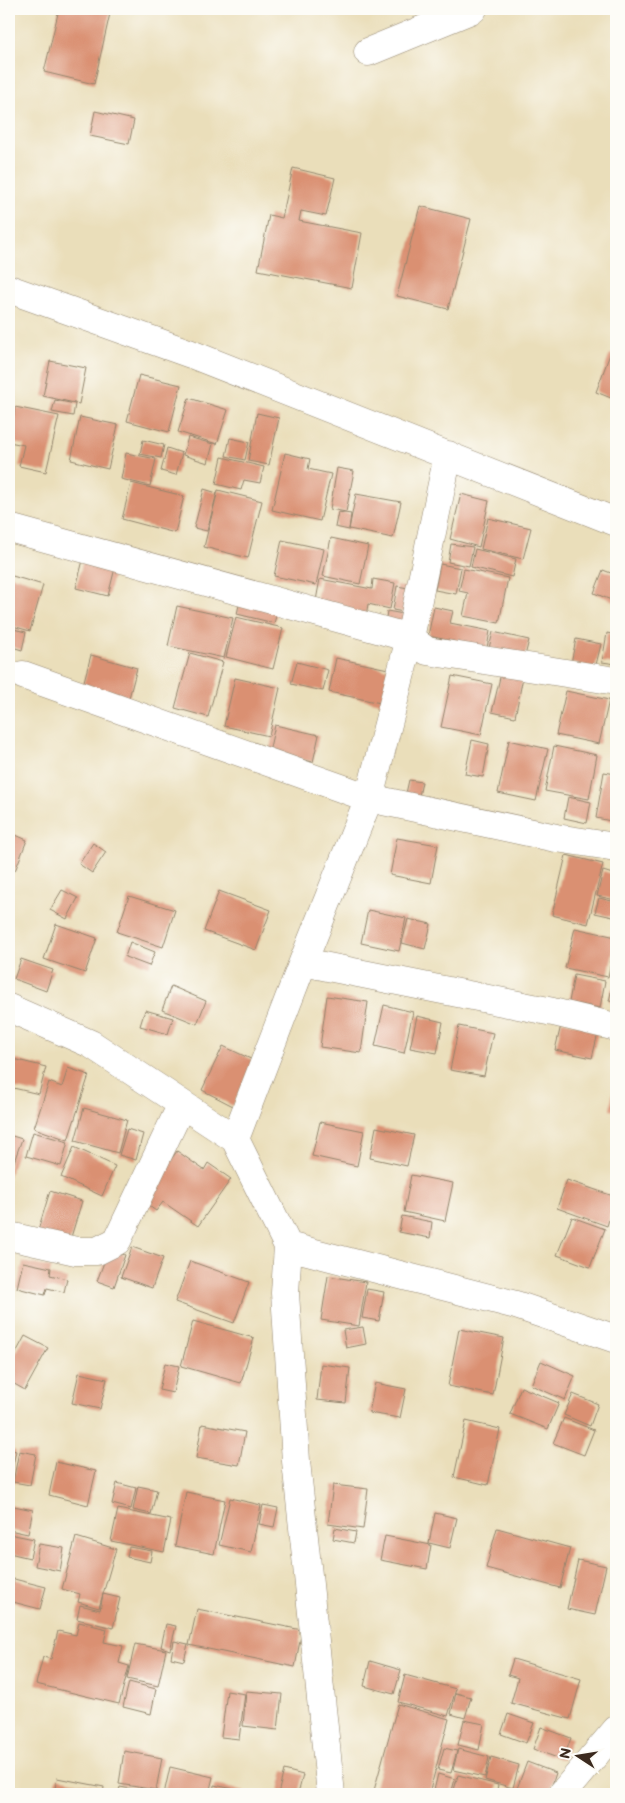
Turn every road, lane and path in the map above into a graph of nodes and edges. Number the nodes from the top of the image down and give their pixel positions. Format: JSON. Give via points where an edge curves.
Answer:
{"nodes":[{"id":1,"x":473,"y":9,"type":"edge"},
{"id":2,"x":368,"y":52,"type":"dead end"},
{"id":3,"x":9,"y":289,"type":"edge"},
{"id":4,"x":448,"y":455,"type":"junction"},
{"id":5,"x":616,"y":522,"type":"edge"},
{"id":6,"x":9,"y":528,"type":"edge"},
{"id":7,"x":410,"y":638,"type":"junction"},
{"id":8,"x":24,"y":675,"type":"dead end"},
{"id":9,"x":616,"y":681,"type":"edge"},
{"id":10,"x":369,"y":798,"type":"junction"},
{"id":11,"x":616,"y":847,"type":"edge"},
{"id":12,"x":303,"y":962,"type":"junction"},
{"id":13,"x":9,"y":1008,"type":"edge"},
{"id":14,"x":616,"y":1027,"type":"edge"},
{"id":15,"x":182,"y":1104,"type":"junction"},
{"id":16,"x":234,"y":1138,"type":"junction"},
{"id":17,"x":9,"y":1236,"type":"edge"},
{"id":18,"x":288,"y":1246,"type":"junction"},
{"id":19,"x":616,"y":1339,"type":"edge"},
{"id":20,"x":616,"y":1730,"type":"edge"},
{"id":21,"x":331,"y":1794,"type":"edge"},
{"id":22,"x":562,"y":1794,"type":"edge"}],
"edges":[{"from":1,"to":2,"type":"street"},
{"from":3,"to":4,"type":"street","via":[[191,354]]},
{"from":4,"to":5,"type":"street"},
{"from":4,"to":7,"type":"street"},
{"from":6,"to":7,"type":"street"},
{"from":7,"to":9,"type":"street","via":[[427,651]]},
{"from":7,"to":10,"type":"street"},
{"from":8,"to":10,"type":"street"},
{"from":10,"to":11,"type":"street","via":[[556,838]]},
{"from":10,"to":12,"type":"street"},
{"from":12,"to":14,"type":"street"},
{"from":12,"to":16,"type":"street"},
{"from":13,"to":15,"type":"street","via":[[91,1044]]},
{"from":15,"to":16,"type":"street"},
{"from":15,"to":17,"type":"street","via":[[117,1241],[96,1250],[76,1251]]},
{"from":16,"to":18,"type":"street"},
{"from":18,"to":19,"type":"street","via":[[516,1305]]},
{"from":18,"to":21,"type":"street","via":[[285,1293],[296,1461]]},
{"from":20,"to":22,"type":"street"}]}
